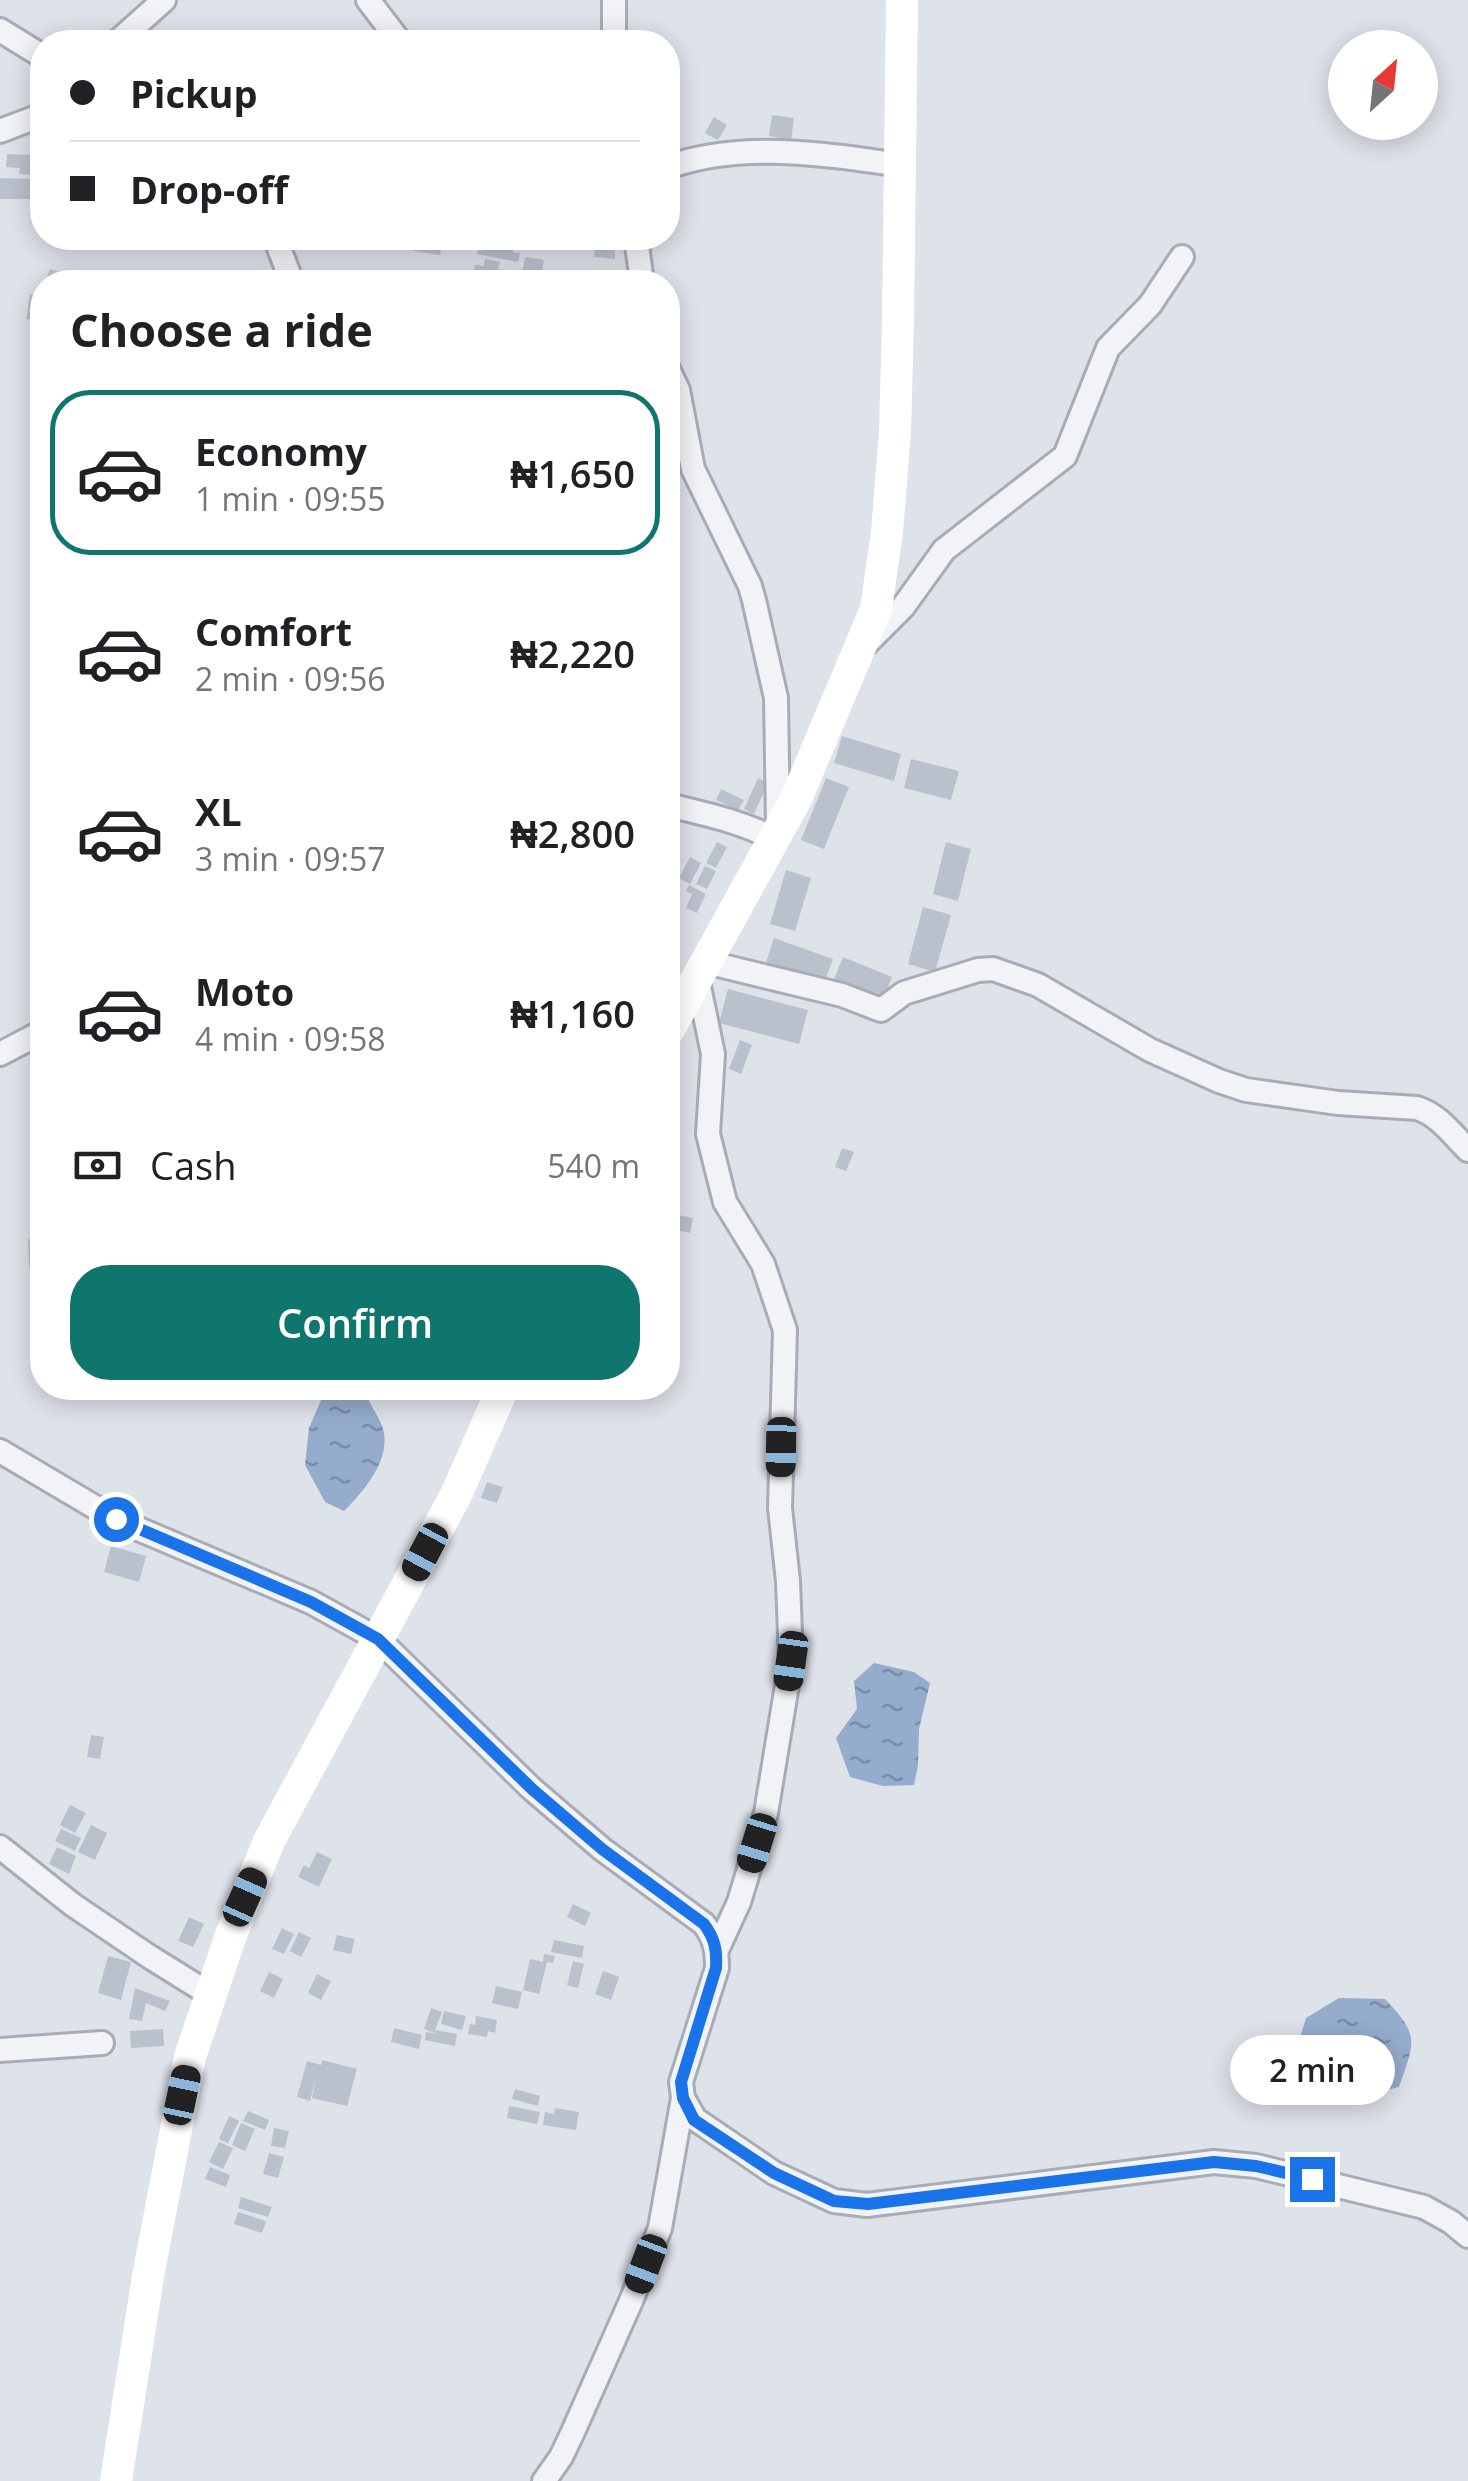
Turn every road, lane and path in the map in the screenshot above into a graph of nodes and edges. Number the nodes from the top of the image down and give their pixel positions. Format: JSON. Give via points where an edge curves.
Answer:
{"nodes":[{"id":1,"x":164,"y":0,"type":"edge"},
{"id":2,"x":368,"y":0,"type":"edge"},
{"id":3,"x":614,"y":0,"type":"edge"},
{"id":4,"x":902,"y":0,"type":"edge"},
{"id":5,"x":148,"y":9,"type":"edge"},
{"id":6,"x":0,"y":30,"type":"edge"},
{"id":7,"x":128,"y":30,"type":"edge"},
{"id":8,"x":391,"y":30,"type":"edge"},
{"id":9,"x":614,"y":30,"type":"edge"},
{"id":10,"x":30,"y":49,"type":"edge"},
{"id":11,"x":30,"y":120,"type":"edge"},
{"id":12,"x":0,"y":131,"type":"edge"},
{"id":13,"x":680,"y":165,"type":"edge"},
{"id":14,"x":900,"y":165,"type":"junction"},
{"id":15,"x":1182,"y":257,"type":"dead end"},
{"id":16,"x":680,"y":401,"type":"edge"},
{"id":17,"x":860,"y":649,"type":"junction"},
{"id":18,"x":680,"y":809,"type":"edge"},
{"id":19,"x":776,"y":835,"type":"junction"},
{"id":20,"x":702,"y":970,"type":"junction"},
{"id":21,"x":680,"y":1009,"type":"edge"},
{"id":22,"x":30,"y":1038,"type":"edge"},
{"id":23,"x":0,"y":1054,"type":"edge"},
{"id":24,"x":1468,"y":1150,"type":"edge"},
{"id":25,"x":498,"y":1400,"type":"edge"},
{"id":26,"x":0,"y":1452,"type":"edge"},
{"id":27,"x":378,"y":1639,"type":"junction"},
{"id":28,"x":0,"y":1846,"type":"edge"},
{"id":29,"x":717,"y":1950,"type":"junction"},
{"id":30,"x":211,"y":1995,"type":"junction"},
{"id":31,"x":102,"y":2044,"type":"dead end"},
{"id":32,"x":0,"y":2050,"type":"edge"},
{"id":33,"x":683,"y":2098,"type":"junction"},
{"id":34,"x":1468,"y":2236,"type":"edge"},
{"id":35,"x":116,"y":2481,"type":"edge"},
{"id":36,"x":544,"y":2481,"type":"edge"}],
"edges":[{"from":1,"to":5,"type":"street"},
{"from":2,"to":8,"type":"street"},
{"from":3,"to":9,"type":"street"},
{"from":4,"to":14,"type":"street"},
{"from":5,"to":7,"type":"street"},
{"from":6,"to":10,"type":"street"},
{"from":11,"to":12,"type":"street"},
{"from":13,"to":14,"type":"street","via":[[756,151]]},
{"from":14,"to":17,"type":"street","via":[[886,532],[876,609]]},
{"from":15,"to":17,"type":"street","via":[[1150,305],[1108,348],[1064,456],[944,550]]},
{"from":16,"to":19,"type":"street","via":[[693,469],[750,586],[776,698]]},
{"from":17,"to":19,"type":"street"},
{"from":18,"to":19,"type":"street"},
{"from":19,"to":20,"type":"street"},
{"from":20,"to":21,"type":"street"},
{"from":20,"to":24,"type":"street","via":[[842,995],[881,1010],[904,993],[994,969],[1038,985],[1219,1081],[1338,1103],[1417,1108],[1440,1120]]},
{"from":20,"to":29,"type":"street","via":[[713,1054],[708,1134],[725,1202],[763,1264],[785,1330],[780,1508],[791,1661],[766,1814]]},
{"from":22,"to":23,"type":"street"},
{"from":25,"to":27,"type":"street"},
{"from":26,"to":27,"type":"street","via":[[116,1519],[311,1602]]},
{"from":27,"to":29,"type":"street","via":[[532,1789],[704,1924]]},
{"from":27,"to":30,"type":"street","via":[[270,1842]]},
{"from":28,"to":30,"type":"street","via":[[73,1904]]},
{"from":29,"to":33,"type":"street","via":[[681,2082]]},
{"from":30,"to":35,"type":"street","via":[[174,2133]]},
{"from":31,"to":32,"type":"street"},
{"from":33,"to":34,"type":"street","via":[[694,2120],[774,2173],[834,2201],[868,2204],[1214,2162],[1424,2207]]},
{"from":33,"to":36,"type":"street","via":[[660,2228],[572,2434]]}]}
